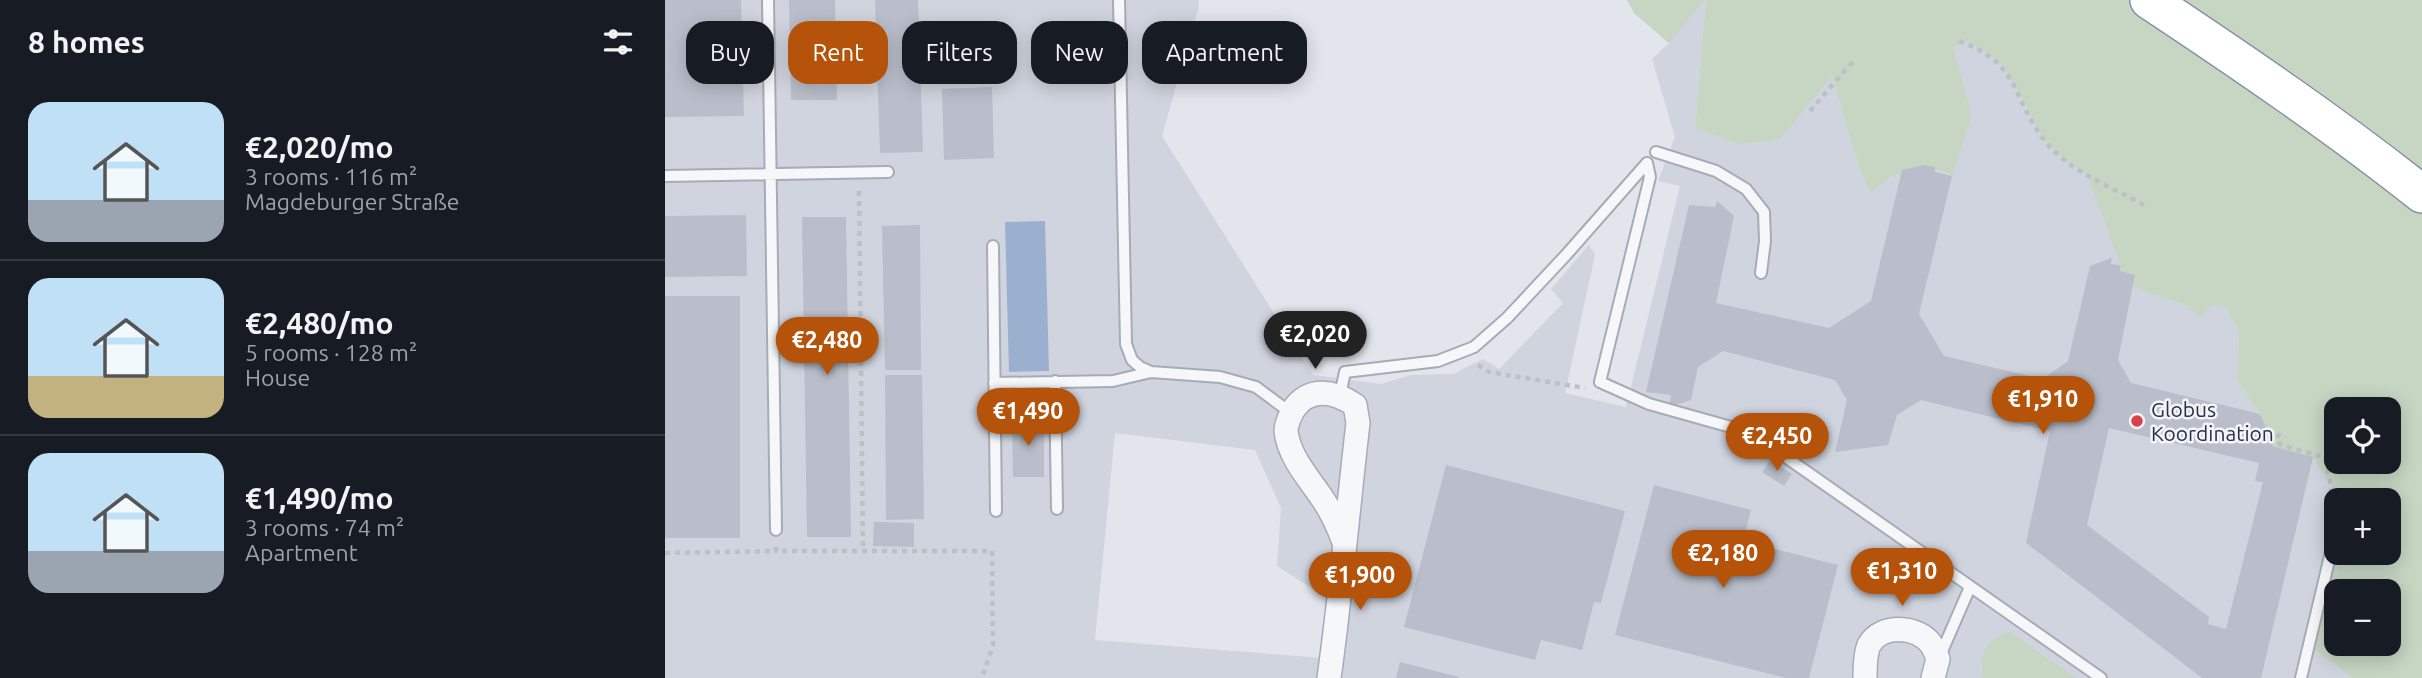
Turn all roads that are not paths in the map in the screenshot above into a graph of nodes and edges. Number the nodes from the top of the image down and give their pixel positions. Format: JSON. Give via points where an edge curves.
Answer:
{"nodes":[{"id":1,"x":768,"y":0,"type":"edge"},
{"id":2,"x":1119,"y":0,"type":"edge"},
{"id":3,"x":2149,"y":0,"type":"edge"},
{"id":4,"x":1655,"y":152,"type":"dead end"},
{"id":5,"x":888,"y":172,"type":"dead end"},
{"id":6,"x":771,"y":173,"type":"junction"},
{"id":7,"x":665,"y":176,"type":"edge"},
{"id":8,"x":2422,"y":196,"type":"edge"},
{"id":9,"x":993,"y":246,"type":"dead end"},
{"id":10,"x":1761,"y":273,"type":"dead end"},
{"id":11,"x":1151,"y":372,"type":"junction"},
{"id":12,"x":1055,"y":381,"type":"junction"},
{"id":13,"x":994,"y":383,"type":"junction"},
{"id":14,"x":1340,"y":395,"type":"junction"},
{"id":15,"x":1291,"y":413,"type":"junction"},
{"id":16,"x":1058,"y":509,"type":"dead end"},
{"id":17,"x":996,"y":511,"type":"dead end"},
{"id":18,"x":776,"y":530,"type":"road end"},
{"id":19,"x":1344,"y":542,"type":"junction"},
{"id":20,"x":2328,"y":565,"type":"edge"},
{"id":21,"x":1970,"y":587,"type":"junction"},
{"id":22,"x":1936,"y":668,"type":"edge"},
{"id":23,"x":1329,"y":678,"type":"edge"},
{"id":24,"x":1865,"y":678,"type":"edge"},
{"id":25,"x":2101,"y":678,"type":"edge"},
{"id":26,"x":2301,"y":678,"type":"edge"}],
"edges":[{"from":1,"to":6,"type":"lane"},
{"from":2,"to":11,"type":"lane","via":[[1126,344],[1132,360]]},
{"from":3,"to":8,"type":"highway"},
{"from":4,"to":10,"type":"lane","via":[[1716,171],[1746,189],[1764,212]]},
{"from":5,"to":6,"type":"lane"},
{"from":6,"to":7,"type":"lane"},
{"from":6,"to":18,"type":"lane"},
{"from":9,"to":13,"type":"lane"},
{"from":11,"to":12,"type":"lane","via":[[1113,381]]},
{"from":11,"to":15,"type":"lane","via":[[1220,377],[1256,387]]},
{"from":12,"to":13,"type":"lane"},
{"from":12,"to":16,"type":"lane"},
{"from":13,"to":17,"type":"lane"},
{"from":14,"to":15,"type":"street","via":[[1317,393],[1299,402]]},
{"from":14,"to":19,"type":"street","via":[[1355,405],[1358,423]]},
{"from":14,"to":21,"type":"lane","via":[[1345,372],[1439,361],[1474,347],[1507,318],[1647,163],[1650,177],[1600,382],[1649,404],[1760,439]]},
{"from":15,"to":19,"type":"street","via":[[1286,428],[1294,457],[1335,519]]},
{"from":19,"to":23,"type":"street"},
{"from":20,"to":26,"type":"lane"},
{"from":21,"to":22,"type":"lane"},
{"from":21,"to":25,"type":"lane"},
{"from":22,"to":24,"type":"street","via":[[1931,643],[1917,632],[1891,630],[1869,646]]}]}
